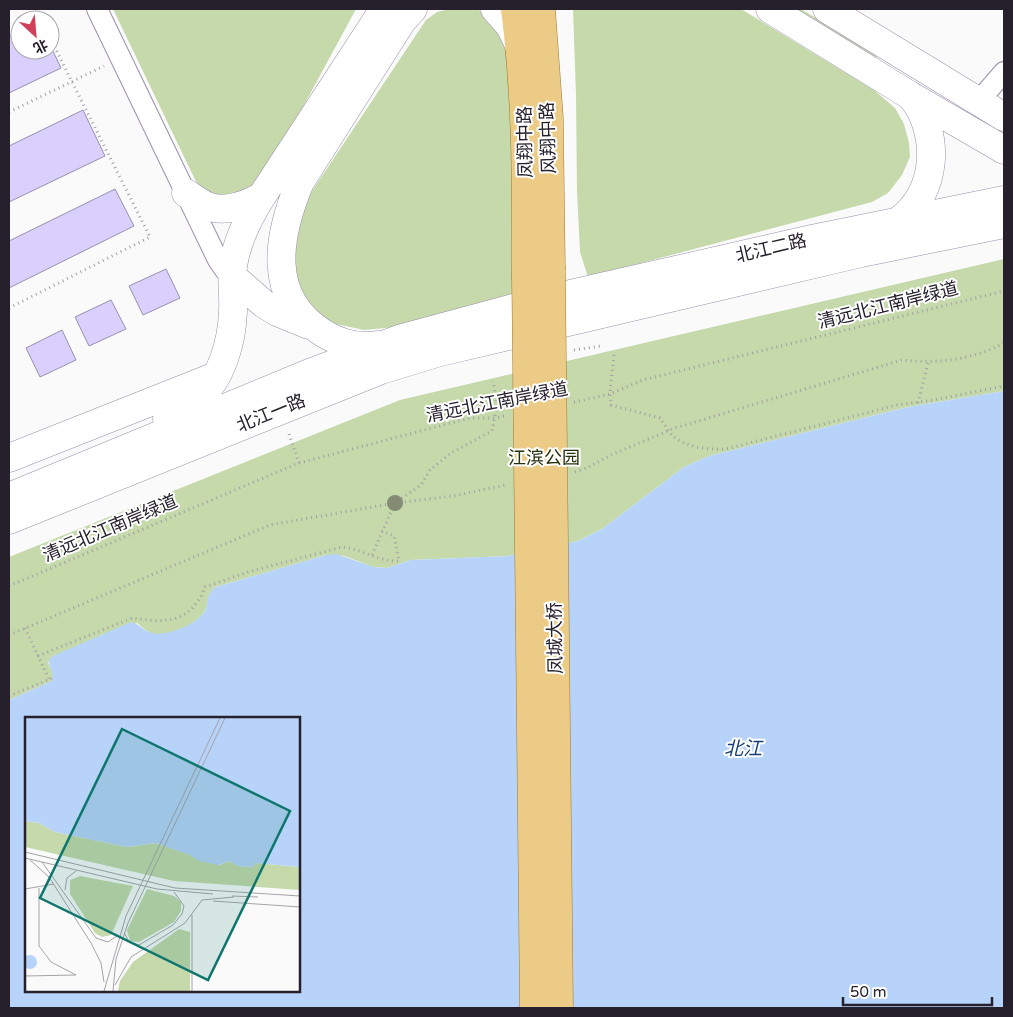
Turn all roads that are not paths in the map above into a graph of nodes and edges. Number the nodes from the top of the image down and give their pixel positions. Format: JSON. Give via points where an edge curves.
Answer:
{"nodes":[{"id":1,"x":97,"y":9,"type":"edge"},
{"id":2,"x":384,"y":9,"type":"edge"},
{"id":3,"x":413,"y":9,"type":"edge"},
{"id":4,"x":495,"y":9,"type":"edge"},
{"id":5,"x":515,"y":9,"type":"edge"},
{"id":6,"x":770,"y":9,"type":"edge"},
{"id":7,"x":827,"y":9,"type":"edge"},
{"id":8,"x":542,"y":13,"type":"edge"},
{"id":9,"x":520,"y":47,"type":"junction"},
{"id":10,"x":1004,"y":72,"type":"edge"},
{"id":11,"x":911,"y":96,"type":"junction"},
{"id":12,"x":978,"y":102,"type":"junction"},
{"id":13,"x":1004,"y":117,"type":"edge"},
{"id":14,"x":1004,"y":150,"type":"edge"},
{"id":15,"x":186,"y":193,"type":"junction"},
{"id":16,"x":262,"y":196,"type":"junction"},
{"id":17,"x":1004,"y":200,"type":"edge"},
{"id":18,"x":898,"y":221,"type":"junction"},
{"id":19,"x":1004,"y":224,"type":"edge"},
{"id":20,"x":538,"y":272,"type":"junction"},
{"id":21,"x":233,"y":277,"type":"junction"},
{"id":22,"x":540,"y":301,"type":"joint"},
{"id":23,"x":311,"y":325,"type":"junction"},
{"id":24,"x":541,"y":328,"type":"joint"},
{"id":25,"x":399,"y":339,"type":"junction"},
{"id":26,"x":217,"y":375,"type":"junction"},
{"id":27,"x":9,"y":458,"type":"edge"},
{"id":28,"x":9,"y":496,"type":"edge"},
{"id":29,"x":9,"y":520,"type":"edge"},
{"id":30,"x":534,"y":1008,"type":"edge"},
{"id":31,"x":559,"y":1008,"type":"edge"}],
"edges":[{"from":1,"to":15,"type":"street"},
{"from":2,"to":16,"type":"main road"},
{"from":3,"to":23,"type":"main road","via":[[402,21],[300,182],[291,204],[281,261],[284,285],[299,314]]},
{"from":4,"to":9,"type":"main road","via":[[510,26]]},
{"from":5,"to":9,"type":"main road","name":"凤翔中路"},
{"from":6,"to":11,"type":"main road"},
{"from":7,"to":12,"type":"main road"},
{"from":8,"to":20,"type":"main road","name":"风翔中路","via":[[548,118]]},
{"from":9,"to":20,"type":"main road","name":"凤翔中路"},
{"from":10,"to":12,"type":"street"},
{"from":11,"to":14,"type":"main road"},
{"from":11,"to":18,"type":"main road","via":[[926,125],[931,161],[922,196],[909,214]]},
{"from":12,"to":13,"type":"main road"},
{"from":15,"to":16,"type":"main road","via":[[208,206],[221,208],[251,203]]},
{"from":15,"to":21,"type":"street","via":[[218,260]]},
{"from":16,"to":21,"type":"main road","via":[[240,236]]},
{"from":17,"to":18,"type":"main road","name":"北江二路"},
{"from":18,"to":22,"type":"main road","name":"北江二路"},
{"from":19,"to":24,"type":"main road","name":"北江二路","via":[[844,257]]},
{"from":20,"to":30,"type":"main road","name":"凤城大桥","bridge":true},
{"from":20,"to":31,"type":"main road","name":"凤城大桥","bridge":true},
{"from":21,"to":23,"type":"main road","via":[[277,312]]},
{"from":21,"to":26,"type":"main road","via":[[231,329]]},
{"from":22,"to":25,"type":"main road","name":"北江一路"},
{"from":23,"to":25,"type":"main road","via":[[327,335],[355,344],[368,346]]},
{"from":24,"to":29,"type":"main road","name":"北江一路","via":[[381,370]]},
{"from":25,"to":28,"type":"main road","name":"北江一路"},
{"from":26,"to":27,"type":"main road"},
{"from":26,"to":28,"type":"main road","via":[[200,398],[175,415]]}]}
